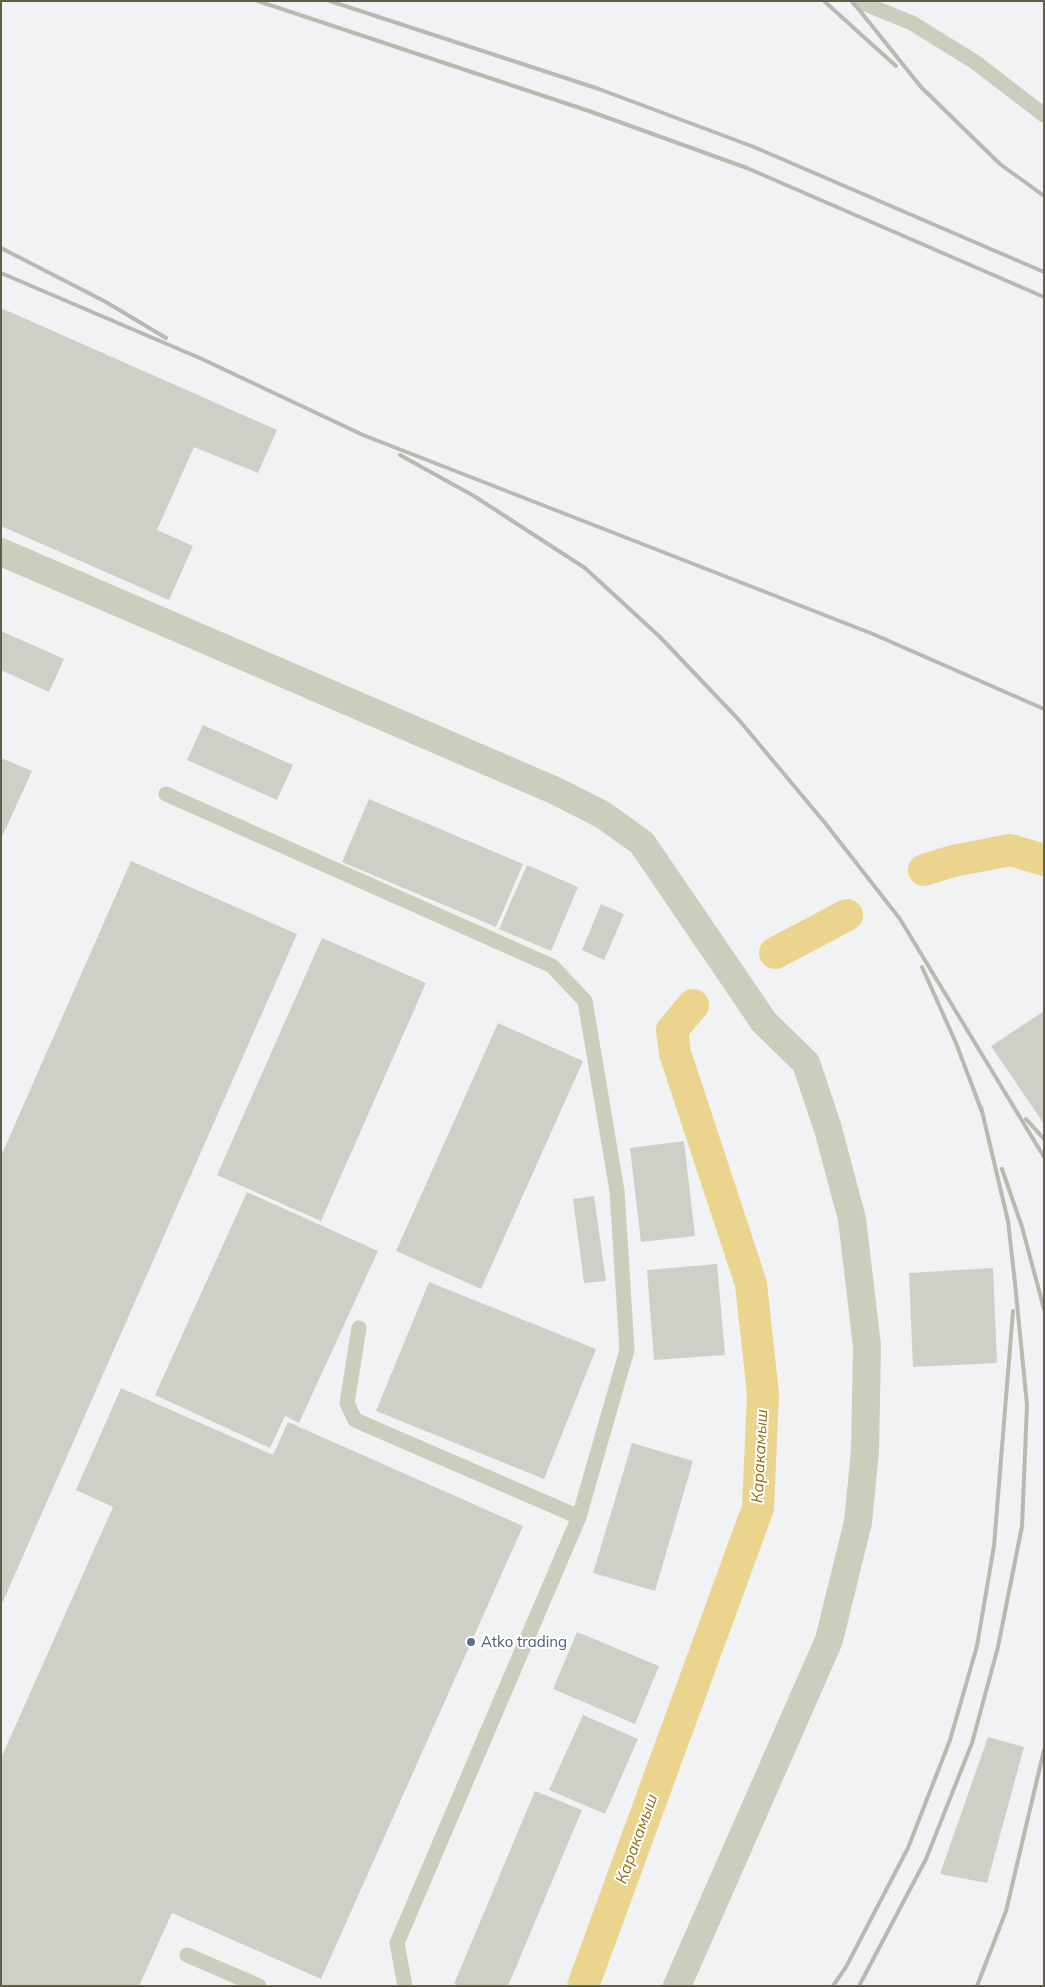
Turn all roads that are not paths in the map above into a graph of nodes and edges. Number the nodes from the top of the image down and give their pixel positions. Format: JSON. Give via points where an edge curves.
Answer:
{"nodes":[{"id":1,"x":858,"y":1,"type":"edge"},
{"id":2,"x":1044,"y":115,"type":"edge"},
{"id":3,"x":1,"y":552,"type":"edge"},
{"id":4,"x":166,"y":794,"type":"dead end"},
{"id":5,"x":359,"y":1328,"type":"dead end"},
{"id":6,"x":579,"y":1516,"type":"junction"},
{"id":7,"x":187,"y":1956,"type":"dead end"},
{"id":8,"x":259,"y":1986,"type":"edge"},
{"id":9,"x":405,"y":1986,"type":"edge"},
{"id":10,"x":677,"y":1986,"type":"edge"}],
"edges":[{"from":1,"to":2,"type":"lane","via":[[928,32],[975,62]]},
{"from":3,"to":10,"type":"street","via":[[556,791],[603,815],[642,843],[764,1022],[806,1063],[852,1218],[866,1346],[865,1451],[858,1522],[829,1640]]},
{"from":4,"to":6,"type":"lane","via":[[552,966],[585,1000],[617,1191],[627,1350]]},
{"from":5,"to":6,"type":"lane","via":[[347,1403],[355,1420]]},
{"from":6,"to":9,"type":"lane","via":[[397,1943]]},
{"from":7,"to":8,"type":"lane"}]}
